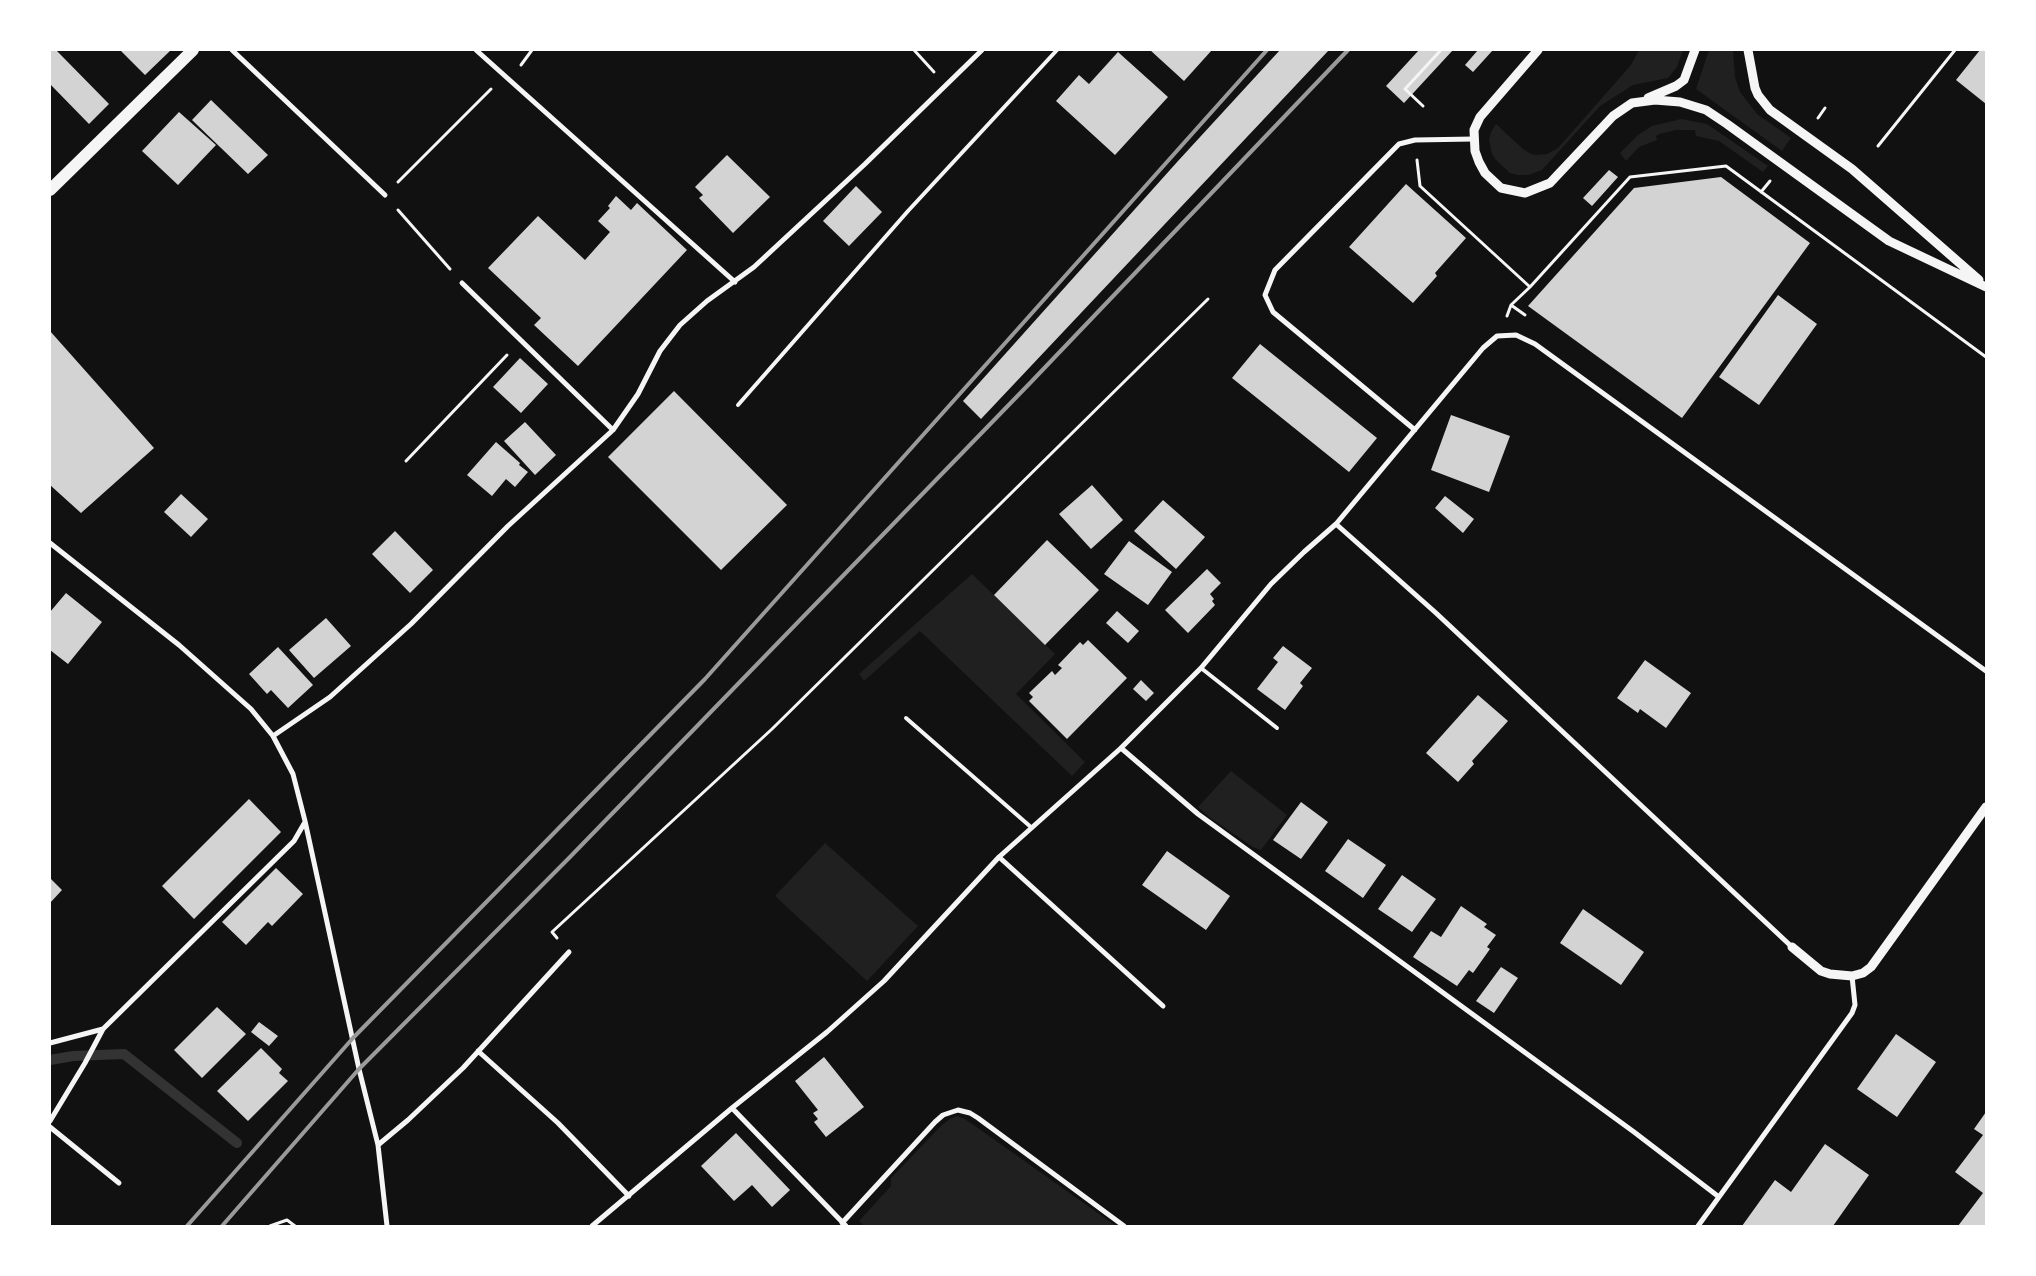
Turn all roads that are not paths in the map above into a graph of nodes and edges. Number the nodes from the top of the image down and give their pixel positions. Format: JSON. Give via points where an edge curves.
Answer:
{"nodes":[{"id":1,"x":193,"y":50,"type":"edge"},
{"id":2,"x":232,"y":50,"type":"edge"},
{"id":3,"x":476,"y":50,"type":"edge"},
{"id":4,"x":982,"y":50,"type":"edge"},
{"id":5,"x":1057,"y":50,"type":"edge"},
{"id":6,"x":1538,"y":50,"type":"edge"},
{"id":7,"x":1696,"y":50,"type":"edge"},
{"id":8,"x":1748,"y":50,"type":"edge"},
{"id":9,"x":1641,"y":101,"type":"junction"},
{"id":10,"x":1474,"y":139,"type":"junction"},
{"id":11,"x":50,"y":190,"type":"edge"},
{"id":12,"x":385,"y":195,"type":"road end"},
{"id":13,"x":735,"y":282,"type":"junction"},
{"id":14,"x":462,"y":283,"type":"road end"},
{"id":15,"x":1986,"y":286,"type":"edge"},
{"id":16,"x":738,"y":405,"type":"dead end"},
{"id":17,"x":613,"y":430,"type":"junction"},
{"id":18,"x":1415,"y":430,"type":"junction"},
{"id":19,"x":1336,"y":524,"type":"junction"},
{"id":20,"x":50,"y":543,"type":"edge"},
{"id":21,"x":1200,"y":668,"type":"junction"},
{"id":22,"x":1986,"y":671,"type":"edge"},
{"id":23,"x":906,"y":718,"type":"dead end"},
{"id":24,"x":1277,"y":728,"type":"dead end"},
{"id":25,"x":273,"y":736,"type":"junction"},
{"id":26,"x":1121,"y":748,"type":"junction"},
{"id":27,"x":1986,"y":807,"type":"edge"},
{"id":28,"x":306,"y":821,"type":"junction"},
{"id":29,"x":1032,"y":828,"type":"junction"},
{"id":30,"x":999,"y":857,"type":"junction"},
{"id":31,"x":1792,"y":948,"type":"joint"},
{"id":32,"x":569,"y":952,"type":"road end"},
{"id":33,"x":1852,"y":976,"type":"junction"},
{"id":34,"x":1163,"y":1006,"type":"dead end"},
{"id":35,"x":103,"y":1030,"type":"junction"},
{"id":36,"x":50,"y":1042,"type":"edge"},
{"id":37,"x":478,"y":1051,"type":"junction"},
{"id":38,"x":732,"y":1108,"type":"junction"},
{"id":39,"x":50,"y":1121,"type":"edge"},
{"id":40,"x":50,"y":1127,"type":"edge"},
{"id":41,"x":378,"y":1145,"type":"junction"},
{"id":42,"x":119,"y":1182,"type":"dead end"},
{"id":43,"x":629,"y":1196,"type":"junction"},
{"id":44,"x":1719,"y":1197,"type":"junction"},
{"id":45,"x":844,"y":1224,"type":"edge"},
{"id":46,"x":387,"y":1226,"type":"edge"},
{"id":47,"x":592,"y":1226,"type":"edge"},
{"id":48,"x":1124,"y":1226,"type":"edge"},
{"id":49,"x":1698,"y":1226,"type":"edge"}],
"edges":[{"from":1,"to":11,"type":"main road"},
{"from":2,"to":12,"type":"street"},
{"from":3,"to":13,"type":"street"},
{"from":4,"to":13,"type":"street","via":[[865,164]]},
{"from":5,"to":16,"type":"lane","via":[[908,210]]},
{"from":6,"to":10,"type":"street","via":[[1480,117]]},
{"from":7,"to":9,"type":"street","via":[[1684,80]]},
{"from":8,"to":15,"type":"street","via":[[1755,88],[1770,110],[1852,169]]},
{"from":9,"to":10,"type":"street","via":[[1613,116],[1550,183],[1525,193],[1501,188],[1492,180],[1479,162]]},
{"from":9,"to":15,"type":"street","via":[[1667,100],[1706,110],[1889,241]]},
{"from":10,"to":18,"type":"street","via":[[1415,140],[1398,144],[1275,270],[1265,295],[1273,312]]},
{"from":13,"to":17,"type":"street","via":[[680,325],[660,351],[638,394]]},
{"from":14,"to":17,"type":"street"},
{"from":17,"to":25,"type":"street","via":[[330,697]]},
{"from":18,"to":19,"type":"street"},
{"from":18,"to":22,"type":"street","via":[[1490,341],[1497,336],[1516,335],[1535,344]]},
{"from":19,"to":21,"type":"street","via":[[1271,584]]},
{"from":19,"to":31,"type":"street","via":[[1436,613]]},
{"from":20,"to":25,"type":"street","via":[[210,671],[251,708]]},
{"from":21,"to":24,"type":"lane"},
{"from":21,"to":26,"type":"street"},
{"from":23,"to":29,"type":"lane"},
{"from":25,"to":28,"type":"street","via":[[292,774]]},
{"from":26,"to":29,"type":"street"},
{"from":26,"to":44,"type":"street","via":[[1198,814]]},
{"from":27,"to":33,"type":"street","via":[[1871,967]]},
{"from":28,"to":35,"type":"street","via":[[294,841]]},
{"from":28,"to":41,"type":"street"},
{"from":29,"to":30,"type":"street"},
{"from":30,"to":34,"type":"street"},
{"from":30,"to":38,"type":"street","via":[[884,981],[827,1032]]},
{"from":31,"to":33,"type":"street","via":[[1821,971]]},
{"from":32,"to":37,"type":"street"},
{"from":33,"to":44,"type":"street","via":[[1855,1005],[1852,1013]]},
{"from":35,"to":36,"type":"street"},
{"from":35,"to":39,"type":"street"},
{"from":37,"to":41,"type":"street"},
{"from":37,"to":43,"type":"street","via":[[558,1124]]},
{"from":38,"to":43,"type":"street"},
{"from":38,"to":45,"type":"street"},
{"from":40,"to":42,"type":"street"},
{"from":41,"to":46,"type":"street"},
{"from":43,"to":47,"type":"street"},
{"from":44,"to":49,"type":"street"},
{"from":45,"to":48,"type":"street","via":[[935,1122],[943,1115],[958,1110],[978,1118]]}]}
